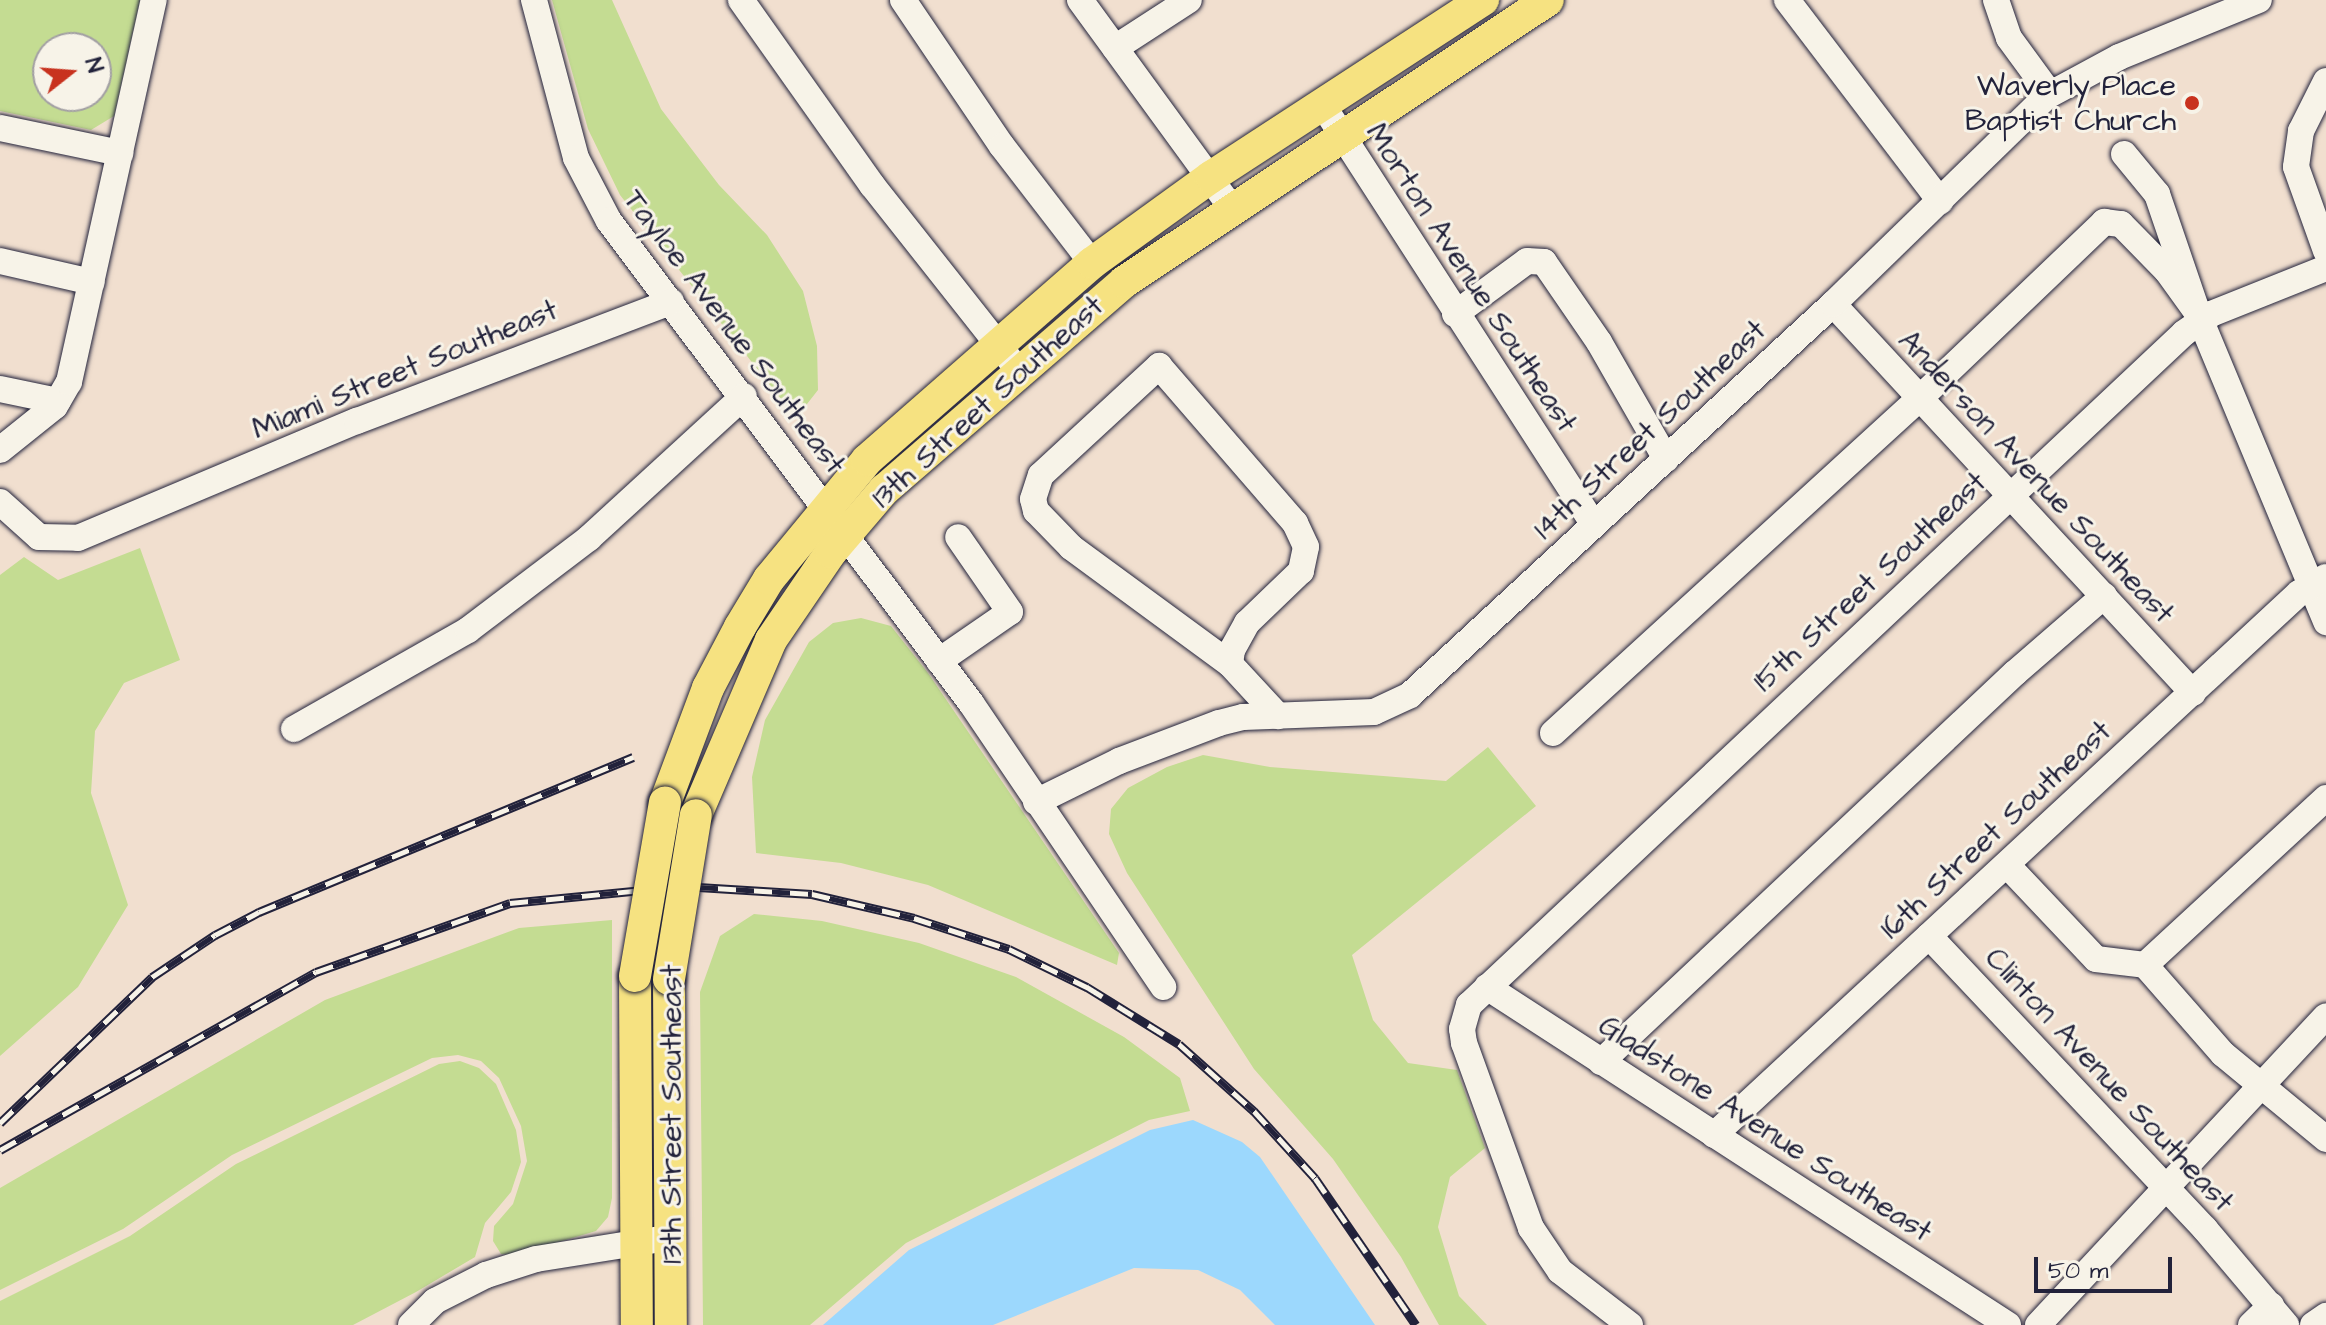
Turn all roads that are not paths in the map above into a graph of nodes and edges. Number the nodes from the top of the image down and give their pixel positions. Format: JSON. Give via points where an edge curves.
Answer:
{"nodes":[{"id":1,"x":154,"y":0,"type":"edge"},
{"id":2,"x":534,"y":0,"type":"edge"},
{"id":3,"x":741,"y":0,"type":"edge"},
{"id":4,"x":903,"y":0,"type":"edge"},
{"id":5,"x":1080,"y":0,"type":"edge"},
{"id":6,"x":1189,"y":0,"type":"edge"},
{"id":7,"x":1483,"y":0,"type":"edge"},
{"id":8,"x":1548,"y":0,"type":"edge"},
{"id":9,"x":1996,"y":0,"type":"edge"},
{"id":10,"x":2259,"y":0,"type":"edge"},
{"id":11,"x":1788,"y":1,"type":"edge"},
{"id":12,"x":1115,"y":48,"type":"junction"},
{"id":13,"x":2326,"y":81,"type":"edge"},
{"id":14,"x":2050,"y":94,"type":"junction"},
{"id":15,"x":1322,"y":104,"type":"junction"},
{"id":16,"x":0,"y":128,"type":"edge"},
{"id":17,"x":1341,"y":134,"type":"junction"},
{"id":18,"x":120,"y":153,"type":"junction"},
{"id":19,"x":2124,"y":154,"type":"dead end"},
{"id":20,"x":1211,"y":177,"type":"junction"},
{"id":21,"x":1940,"y":201,"type":"junction"},
{"id":22,"x":1231,"y":207,"type":"junction"},
{"id":23,"x":2326,"y":251,"type":"edge"},
{"id":24,"x":0,"y":261,"type":"edge"},
{"id":25,"x":1092,"y":263,"type":"junction"},
{"id":26,"x":2326,"y":268,"type":"edge"},
{"id":27,"x":92,"y":282,"type":"junction"},
{"id":28,"x":671,"y":302,"type":"junction"},
{"id":29,"x":1833,"y":304,"type":"junction"},
{"id":30,"x":1455,"y":314,"type":"junction"},
{"id":31,"x":2199,"y":317,"type":"junction"},
{"id":32,"x":996,"y":343,"type":"junction"},
{"id":33,"x":1018,"y":369,"type":"junction"},
{"id":34,"x":0,"y":389,"type":"edge"},
{"id":35,"x":744,"y":396,"type":"junction"},
{"id":36,"x":1920,"y":398,"type":"junction"},
{"id":37,"x":58,"y":401,"type":"junction"},
{"id":38,"x":0,"y":450,"type":"edge"},
{"id":39,"x":1666,"y":459,"type":"junction"},
{"id":40,"x":2010,"y":496,"type":"junction"},
{"id":41,"x":0,"y":502,"type":"edge"},
{"id":42,"x":824,"y":507,"type":"junction"},
{"id":43,"x":1594,"y":525,"type":"junction"},
{"id":44,"x":845,"y":535,"type":"junction"},
{"id":45,"x":958,"y":537,"type":"dead end"},
{"id":46,"x":2318,"y":581,"type":"edge"},
{"id":47,"x":2104,"y":596,"type":"junction"},
{"id":48,"x":2326,"y":622,"type":"edge"},
{"id":49,"x":939,"y":661,"type":"junction"},
{"id":50,"x":1230,"y":664,"type":"junction"},
{"id":51,"x":2193,"y":693,"type":"junction"},
{"id":52,"x":1278,"y":716,"type":"junction"},
{"id":53,"x":294,"y":729,"type":"dead end"},
{"id":54,"x":1553,"y":733,"type":"dead end"},
{"id":55,"x":2326,"y":798,"type":"edge"},
{"id":56,"x":1036,"y":802,"type":"junction"},
{"id":57,"x":2007,"y":865,"type":"junction"},
{"id":58,"x":1929,"y":936,"type":"junction"},
{"id":59,"x":2145,"y":965,"type":"junction"},
{"id":60,"x":1163,"y":987,"type":"dead end"},
{"id":61,"x":1487,"y":987,"type":"junction"},
{"id":62,"x":2326,"y":1016,"type":"edge"},
{"id":63,"x":1601,"y":1062,"type":"junction"},
{"id":64,"x":2261,"y":1086,"type":"junction"},
{"id":65,"x":1714,"y":1135,"type":"junction"},
{"id":66,"x":2326,"y":1139,"type":"edge"},
{"id":67,"x":2166,"y":1187,"type":"junction"},
{"id":68,"x":670,"y":1239,"type":"junction"},
{"id":69,"x":635,"y":1242,"type":"junction"},
{"id":70,"x":2279,"y":1316,"type":"edge"},
{"id":71,"x":2326,"y":1316,"type":"edge"},
{"id":72,"x":411,"y":1325,"type":"edge"},
{"id":73,"x":637,"y":1325,"type":"edge"},
{"id":74,"x":671,"y":1325,"type":"edge"},
{"id":75,"x":1630,"y":1325,"type":"edge"},
{"id":76,"x":2008,"y":1325,"type":"edge"},
{"id":77,"x":2038,"y":1325,"type":"edge"},
{"id":78,"x":2251,"y":1325,"type":"edge"},
{"id":79,"x":2313,"y":1325,"type":"edge"}],
"edges":[{"from":1,"to":18,"type":"street"},
{"from":2,"to":28,"type":"street","name":"Tayloe Avenue Southeast","via":[[576,158],[591,194]]},
{"from":3,"to":32,"type":"street","via":[[872,185]]},
{"from":4,"to":25,"type":"street","via":[[1002,146]]},
{"from":5,"to":12,"type":"street"},
{"from":6,"to":12,"type":"street"},
{"from":7,"to":15,"type":"main road","name":"13th Street Southeast"},
{"from":8,"to":17,"type":"main road","name":"13th Street Southeast"},
{"from":9,"to":14,"type":"street","via":[[2009,38]]},
{"from":10,"to":14,"type":"street","name":"14th Street Southeast","via":[[2119,57]]},
{"from":11,"to":21,"type":"street"},
{"from":12,"to":20,"type":"street"},
{"from":13,"to":23,"type":"street","via":[[2301,131],[2296,167]]},
{"from":14,"to":21,"type":"street","name":"14th Street Southeast"},
{"from":15,"to":17,"type":"street","name":"Morton Avenue Southeast"},
{"from":15,"to":20,"type":"main road","name":"13th Street Southeast"},
{"from":16,"to":18,"type":"street"},
{"from":17,"to":22,"type":"main road","name":"13th Street Southeast"},
{"from":17,"to":30,"type":"street","name":"Morton Avenue Southeast"},
{"from":18,"to":27,"type":"street"},
{"from":19,"to":31,"type":"street","via":[[2157,194]]},
{"from":20,"to":22,"type":"street"},
{"from":20,"to":25,"type":"main road","name":"13th Street Southeast"},
{"from":21,"to":29,"type":"street","name":"14th Street Southeast"},
{"from":22,"to":33,"type":"main road","name":"13th Street Southeast","via":[[1124,282]]},
{"from":24,"to":27,"type":"street"},
{"from":25,"to":32,"type":"main road","name":"13th Street Southeast"},
{"from":26,"to":31,"type":"street","name":"15th Street Southeast"},
{"from":27,"to":37,"type":"street","via":[[69,382]]},
{"from":28,"to":35,"type":"street","name":"Tayloe Avenue Southeast"},
{"from":28,"to":41,"type":"street","name":"Miami Street Southeast","via":[[357,421],[78,538],[56,540],[26,530]]},
{"from":29,"to":36,"type":"street","name":"Anderson Avenue Southeast"},
{"from":29,"to":39,"type":"street","name":"14th Street Southeast"},
{"from":30,"to":39,"type":"street","via":[[1527,261],[1544,262],[1599,342]]},
{"from":30,"to":43,"type":"street","name":"Morton Avenue Southeast"},
{"from":31,"to":36,"type":"street","via":[[2167,271],[2121,224],[2104,222]]},
{"from":31,"to":40,"type":"street","name":"15th Street Southeast"},
{"from":31,"to":46,"type":"street"},
{"from":32,"to":33,"type":"street"},
{"from":32,"to":42,"type":"main road","name":"13th Street Southeast","via":[[867,460]]},
{"from":33,"to":44,"type":"main road","name":"13th Street Southeast","via":[[894,480]]},
{"from":34,"to":37,"type":"street"},
{"from":35,"to":42,"type":"street","name":"Tayloe Avenue Southeast"},
{"from":35,"to":53,"type":"street","via":[[589,538],[468,630]]},
{"from":36,"to":40,"type":"street","name":"Anderson Avenue Southeast"},
{"from":36,"to":54,"type":"street"},
{"from":37,"to":38,"type":"street"},
{"from":39,"to":43,"type":"street","name":"14th Street Southeast"},
{"from":40,"to":47,"type":"street","name":"Anderson Avenue Southeast"},
{"from":40,"to":61,"type":"street","name":"15th Street Southeast"},
{"from":42,"to":44,"type":"street","name":"Tayloe Avenue Southeast"},
{"from":42,"to":69,"type":"main road","name":"13th Street Southeast","bridge":true,"via":[[740,627],[703,701],[665,803],[635,976]]},
{"from":43,"to":52,"type":"street","name":"14th Street Southeast","via":[[1410,695],[1374,712]]},
{"from":44,"to":49,"type":"street","name":"Tayloe Avenue Southeast"},
{"from":44,"to":68,"type":"main road","name":"13th Street Southeast","bridge":true,"via":[[771,640],[696,815],[669,979]]},
{"from":45,"to":49,"type":"street","via":[[1010,612]]},
{"from":46,"to":48,"type":"street"},
{"from":46,"to":51,"type":"street","name":"16th Street Southeast"},
{"from":47,"to":51,"type":"street","name":"Anderson Avenue Southeast"},
{"from":47,"to":63,"type":"street","via":[[2015,673]]},
{"from":49,"to":56,"type":"street","name":"Tayloe Avenue Southeast"},
{"from":50,"to":50,"type":"street","via":[[1239,634],[1301,571],[1306,547],[1295,523],[1159,366],[1041,475],[1035,486],[1036,511],[1071,547]]},
{"from":50,"to":52,"type":"street"},
{"from":51,"to":57,"type":"street","name":"16th Street Southeast"},
{"from":52,"to":56,"type":"street","name":"14th Street Southeast","via":[[1243,717],[1206,727],[1119,761]]},
{"from":55,"to":59,"type":"street"},
{"from":56,"to":60,"type":"street","name":"Tayloe Avenue Southeast"},
{"from":57,"to":58,"type":"street","name":"16th Street Southeast"},
{"from":57,"to":59,"type":"street","via":[[2096,959]]},
{"from":58,"to":65,"type":"street","name":"16th Street Southeast"},
{"from":58,"to":67,"type":"street","name":"Clinton Avenue Southeast"},
{"from":59,"to":64,"type":"street","via":[[2214,1044]]},
{"from":61,"to":63,"type":"street","name":"Gladstone Avenue Southeast"},
{"from":61,"to":75,"type":"street","name":"15th Street Southeast","via":[[1463,1018],[1464,1043],[1531,1228],[1560,1271]]},
{"from":62,"to":64,"type":"street"},
{"from":63,"to":65,"type":"street","name":"Gladstone Avenue Southeast"},
{"from":64,"to":66,"type":"street"},
{"from":64,"to":67,"type":"street"},
{"from":65,"to":76,"type":"street","name":"Gladstone Avenue Southeast"},
{"from":67,"to":70,"type":"street","name":"Clinton Avenue Southeast"},
{"from":67,"to":77,"type":"street"},
{"from":68,"to":69,"type":"street"},
{"from":68,"to":74,"type":"main road","name":"13th Street Southeast"},
{"from":69,"to":72,"type":"street","via":[[536,1259],[486,1275],[435,1301]]},
{"from":69,"to":73,"type":"main road","name":"13th Street Southeast"},
{"from":70,"to":78,"type":"street"},
{"from":71,"to":79,"type":"street"}]}
